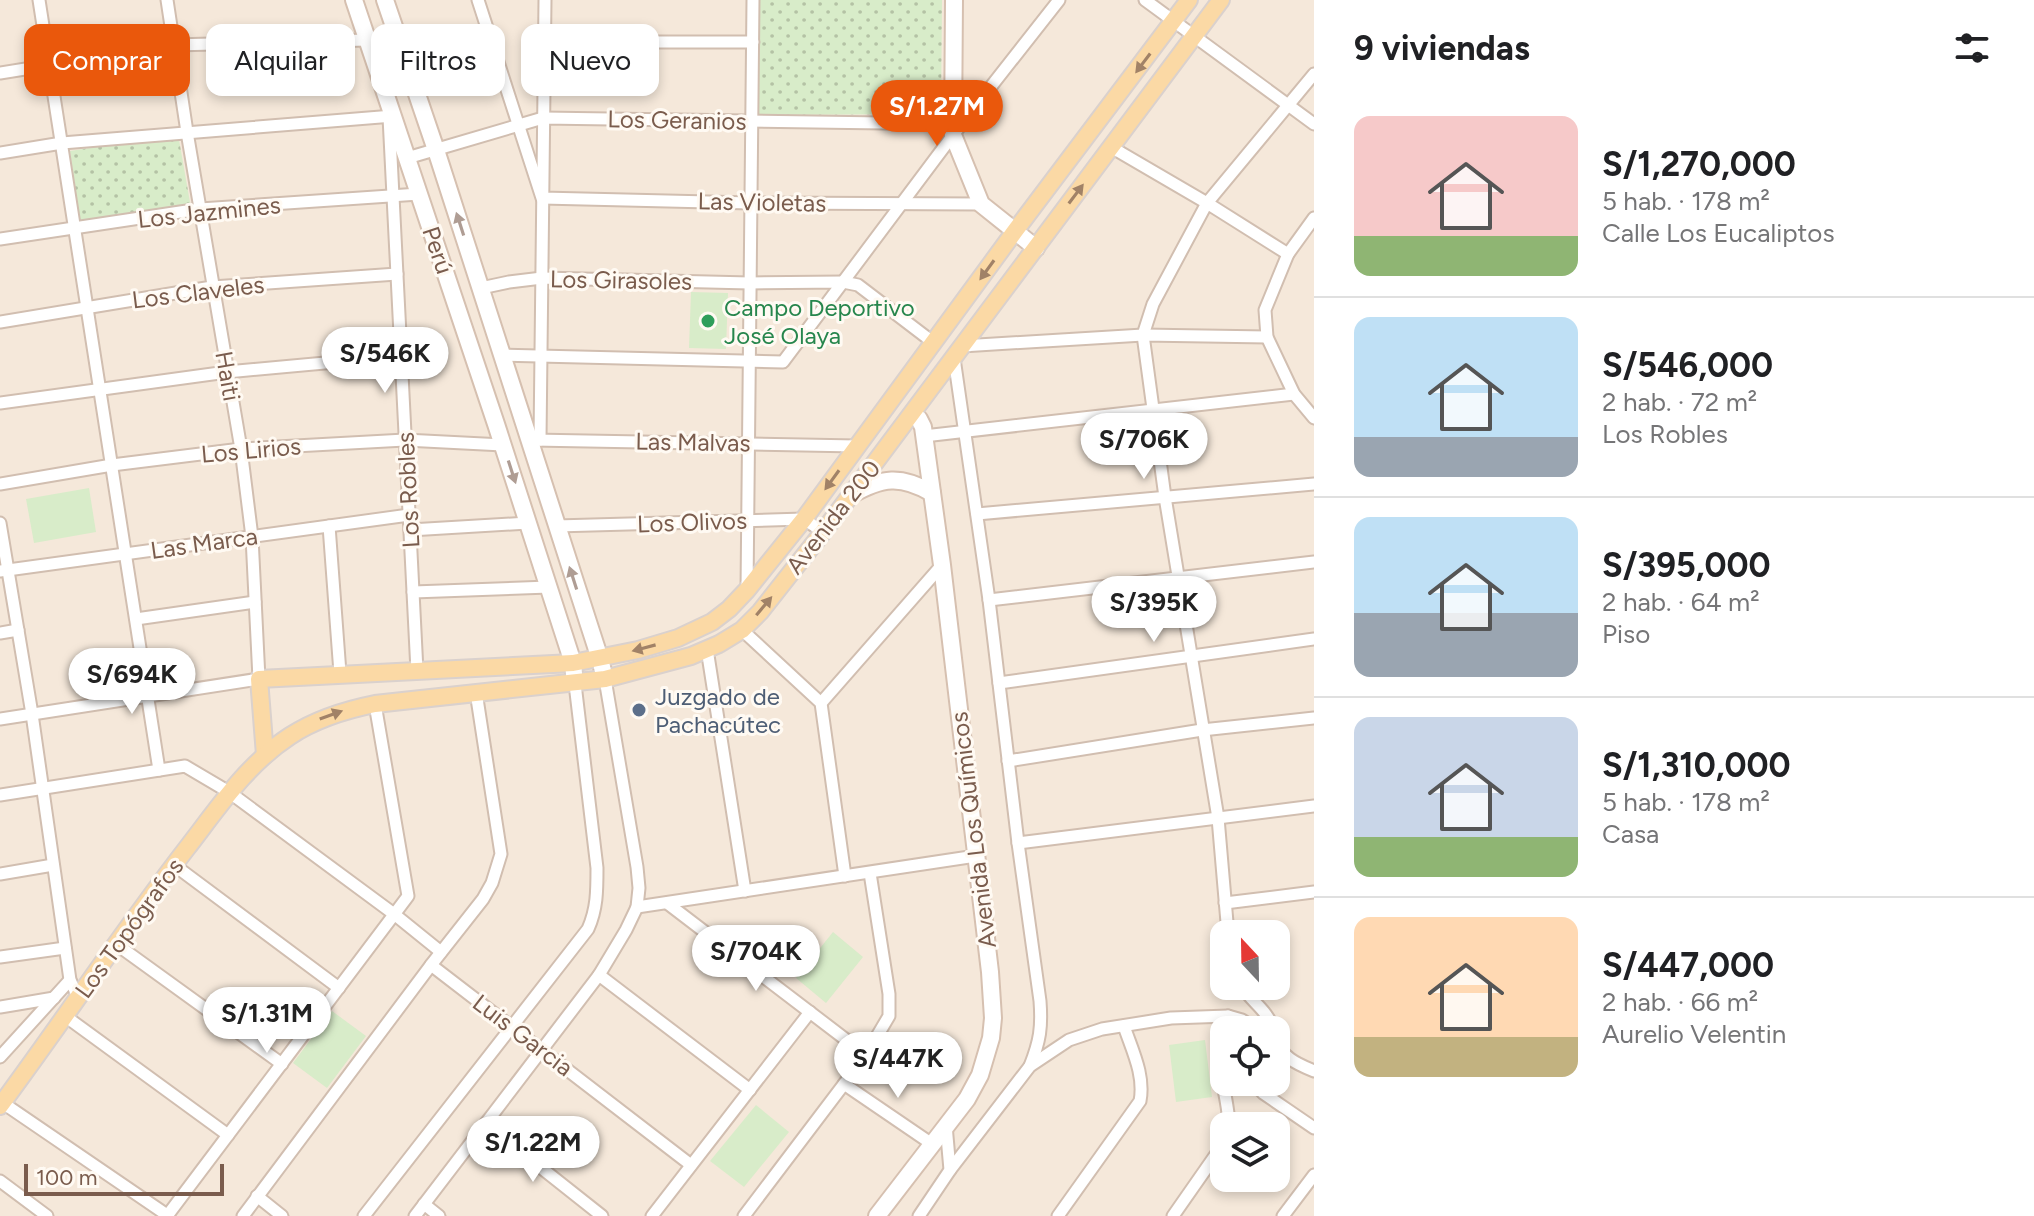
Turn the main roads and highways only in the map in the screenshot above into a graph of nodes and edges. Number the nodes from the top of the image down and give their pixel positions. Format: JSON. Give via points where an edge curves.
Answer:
{"nodes":[{"id":1,"x":354,"y":0,"type":"edge"},
{"id":2,"x":385,"y":0,"type":"edge"},
{"id":3,"x":954,"y":0,"type":"edge"},
{"id":4,"x":1189,"y":0,"type":"edge"},
{"id":5,"x":1221,"y":0,"type":"edge"},
{"id":6,"x":1015,"y":231,"type":"junction"},
{"id":7,"x":1036,"y":248,"type":"junction"},
{"id":8,"x":472,"y":261,"type":"junction"},
{"id":9,"x":445,"y":271,"type":"junction"},
{"id":10,"x":913,"y":415,"type":"junction"},
{"id":11,"x":932,"y":493,"type":"junction"},
{"id":12,"x":851,"y":495,"type":"junction"},
{"id":13,"x":600,"y":659,"type":"junction"},
{"id":14,"x":573,"y":663,"type":"junction"},
{"id":15,"x":259,"y":679,"type":"joint"},
{"id":16,"x":605,"y":679,"type":"junction"},
{"id":17,"x":575,"y":684,"type":"junction"},
{"id":18,"x":265,"y":755,"type":"junction"},
{"id":19,"x":1,"y":1103,"type":"edge"},
{"id":20,"x":877,"y":1216,"type":"edge"}],
"edges":[{"from":1,"to":9,"type":"main road","name":"Perú"},
{"from":8,"to":2,"type":"main road","name":"Perú","one_way":true},
{"from":3,"to":6,"type":"main road","via":[[953,130],[981,204]]},
{"from":4,"to":6,"type":"main road","name":"Avenida 200","one_way":true},
{"from":7,"to":5,"type":"main road","name":"Avenida 200","one_way":true},
{"from":6,"to":7,"type":"main road"},
{"from":6,"to":13,"type":"main road","name":"Avenida 200","one_way":true,"via":[[804,519],[729,609],[678,638]]},
{"from":7,"to":10,"type":"main road","name":"Avenida 200"},
{"from":8,"to":9,"type":"main road"},
{"from":13,"to":8,"type":"main road","name":"Perú","one_way":true,"via":[[534,440]]},
{"from":9,"to":14,"type":"main road","name":"Perú","one_way":true},
{"from":10,"to":11,"type":"main road","name":"Avenida Los Químicos","via":[[921,423]]},
{"from":10,"to":12,"type":"main road","name":"Avenida 200"},
{"from":11,"to":12,"type":"main road","via":[[902,480],[885,480]]},
{"from":11,"to":20,"type":"main road","name":"Avenida Los Químicos","via":[[993,1003],[991,1038],[967,1099]]},
{"from":16,"to":12,"type":"main road","name":"Avenida 200","one_way":true,"via":[[707,649],[742,630]]},
{"from":13,"to":14,"type":"main road","name":"Avenida 200"},
{"from":13,"to":16,"type":"main road","name":"Perú"},
{"from":14,"to":15,"type":"main road","name":"Avenida 200"},
{"from":14,"to":17,"type":"main road","name":"Perú"},
{"from":15,"to":18,"type":"main road","name":"Haiti"},
{"from":16,"to":17,"type":"main road","name":"Avenida 200"},
{"from":18,"to":17,"type":"main road","name":"Avenida 200","one_way":true,"via":[[289,736],[347,710]]},
{"from":18,"to":19,"type":"main road","name":"Los Topógrafos","via":[[229,792]]}]}
